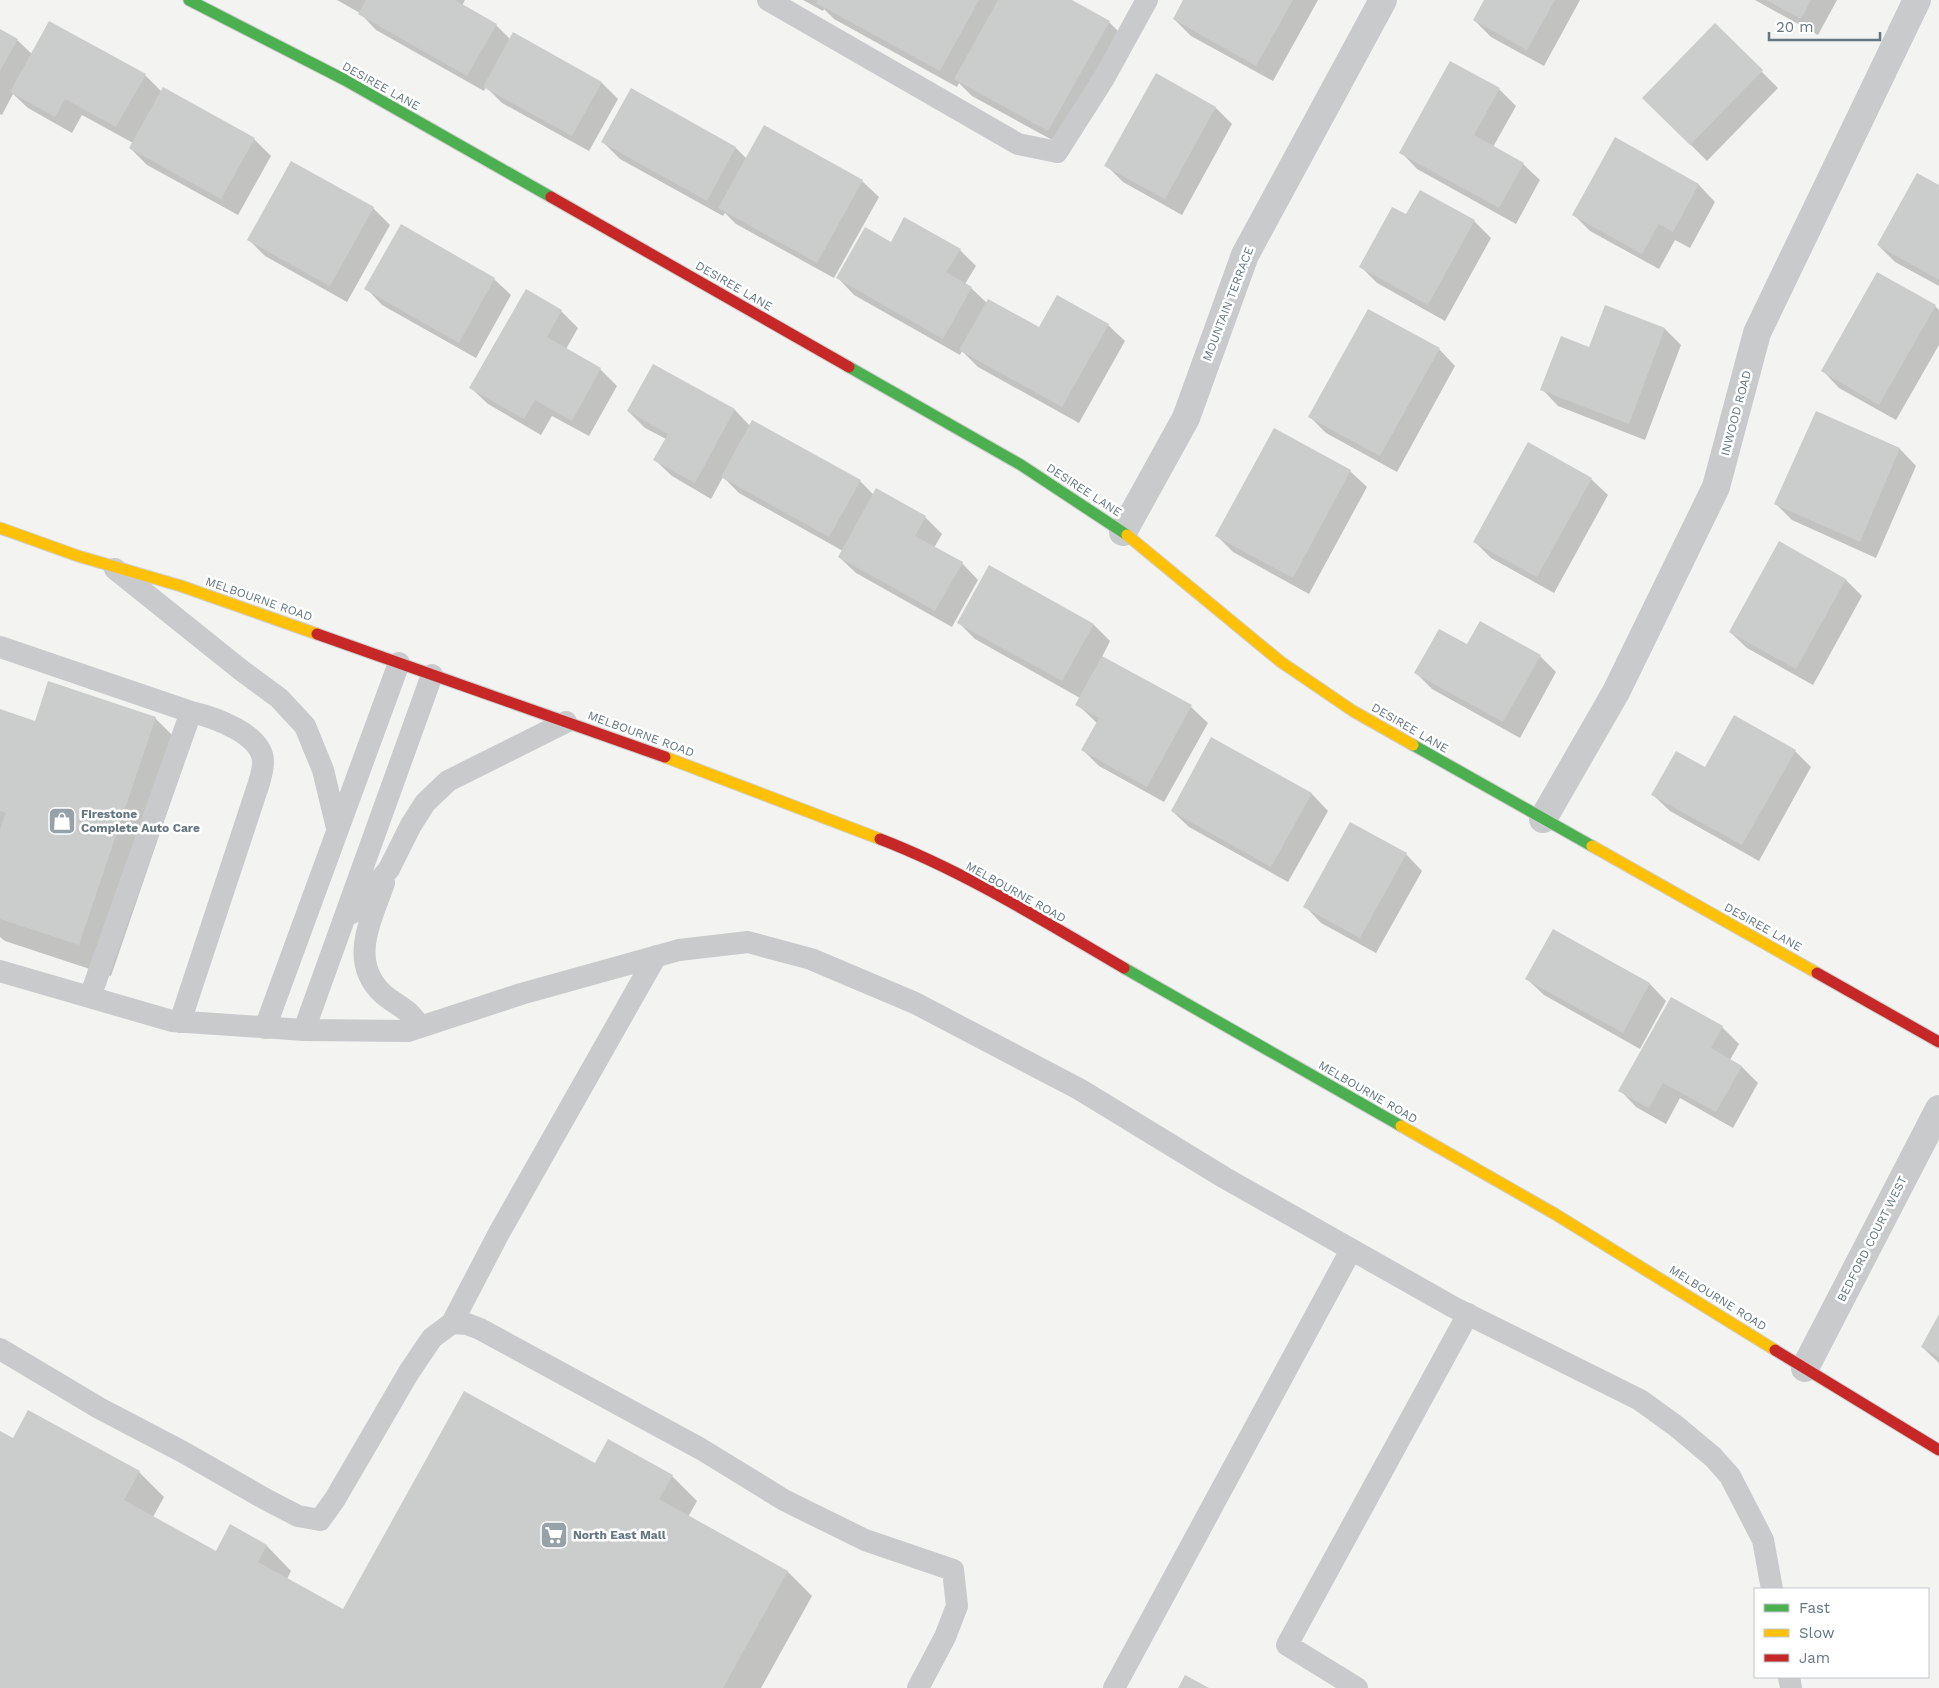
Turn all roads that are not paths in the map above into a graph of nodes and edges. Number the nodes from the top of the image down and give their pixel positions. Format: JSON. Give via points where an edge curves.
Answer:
{"nodes":[{"id":1,"x":189,"y":0,"type":"edge"},
{"id":2,"x":768,"y":0,"type":"edge"},
{"id":3,"x":1147,"y":0,"type":"edge"},
{"id":4,"x":1383,"y":0,"type":"edge"},
{"id":5,"x":1917,"y":0,"type":"edge"},
{"id":6,"x":0,"y":528,"type":"edge"},
{"id":7,"x":1123,"y":532,"type":"junction"},
{"id":8,"x":110,"y":565,"type":"junction"},
{"id":9,"x":0,"y":647,"type":"edge"},
{"id":10,"x":398,"y":663,"type":"junction"},
{"id":11,"x":432,"y":675,"type":"junction"},
{"id":12,"x":191,"y":712,"type":"junction"},
{"id":13,"x":566,"y":722,"type":"junction"},
{"id":14,"x":1543,"y":819,"type":"junction"},
{"id":15,"x":337,"y":828,"type":"junction"},
{"id":16,"x":389,"y":869,"type":"junction"},
{"id":17,"x":342,"y":926,"type":"junction"},
{"id":18,"x":656,"y":956,"type":"junction"},
{"id":19,"x":0,"y":971,"type":"edge"},
{"id":20,"x":90,"y":997,"type":"junction"},
{"id":21,"x":180,"y":1022,"type":"junction"},
{"id":22,"x":422,"y":1027,"type":"junction"},
{"id":23,"x":265,"y":1028,"type":"junction"},
{"id":24,"x":304,"y":1030,"type":"junction"},
{"id":25,"x":1939,"y":1042,"type":"edge"},
{"id":26,"x":1939,"y":1109,"type":"edge"},
{"id":27,"x":1351,"y":1250,"type":"junction"},
{"id":28,"x":1468,"y":1314,"type":"junction"},
{"id":29,"x":452,"y":1323,"type":"junction"},
{"id":30,"x":0,"y":1349,"type":"edge"},
{"id":31,"x":1805,"y":1368,"type":"junction"},
{"id":32,"x":1939,"y":1450,"type":"edge"},
{"id":33,"x":1772,"y":1588,"type":"edge"},
{"id":34,"x":918,"y":1688,"type":"edge"},
{"id":35,"x":1114,"y":1688,"type":"edge"},
{"id":36,"x":1357,"y":1688,"type":"edge"}],
"edges":[{"from":1,"to":7,"type":"main road","name":"DESIREE LANE","via":[[345,80],[735,302],[1021,465]]},
{"from":2,"to":3,"type":"lane","via":[[1018,144],[1057,152],[1104,78]]},
{"from":4,"to":7,"type":"street","name":"MOUNTAIN TERRACE","via":[[1245,255],[1186,418]]},
{"from":5,"to":14,"type":"street","name":"INWOOD ROAD","via":[[1758,332],[1716,487],[1616,692]]},
{"from":6,"to":8,"type":"main road","name":"MELBOURNE ROAD"},
{"from":7,"to":14,"type":"main road","name":"DESIREE LANE","via":[[1281,662],[1353,711]]},
{"from":8,"to":10,"type":"main road","name":"MELBOURNE ROAD","via":[[181,586]]},
{"from":8,"to":15,"type":"lane","via":[[279,698],[305,726],[323,770]]},
{"from":9,"to":12,"type":"lane"},
{"from":10,"to":11,"type":"main road","name":"MELBOURNE ROAD"},
{"from":10,"to":15,"type":"lane"},
{"from":11,"to":13,"type":"main road","name":"MELBOURNE ROAD"},
{"from":11,"to":17,"type":"lane"},
{"from":12,"to":20,"type":"lane"},
{"from":12,"to":21,"type":"lane","via":[[228,724],[256,743],[264,762]]},
{"from":13,"to":16,"type":"lane","via":[[448,782],[425,803]]},
{"from":13,"to":31,"type":"main road","name":"MELBOURNE ROAD","via":[[898,846],[988,890],[1554,1214]]},
{"from":14,"to":25,"type":"main road","name":"DESIREE LANE"},
{"from":15,"to":23,"type":"lane"},
{"from":16,"to":17,"type":"lane"},
{"from":16,"to":22,"type":"lane","via":[[365,939],[364,964],[371,981],[384,996],[409,1013]]},
{"from":17,"to":24,"type":"lane"},
{"from":18,"to":22,"type":"lane","via":[[521,994]]},
{"from":18,"to":27,"type":"lane","via":[[748,942],[811,958],[915,1003],[1079,1089]]},
{"from":18,"to":29,"type":"lane","via":[[499,1232]]},
{"from":19,"to":20,"type":"lane"},
{"from":20,"to":21,"type":"lane"},
{"from":21,"to":23,"type":"lane"},
{"from":22,"to":24,"type":"lane","via":[[408,1031]]},
{"from":23,"to":24,"type":"lane"},
{"from":26,"to":31,"type":"street","name":"BEDFORD COURT WEST"},
{"from":27,"to":28,"type":"lane"},
{"from":27,"to":35,"type":"lane"},
{"from":28,"to":33,"type":"lane","via":[[1640,1400],[1713,1457],[1730,1476],[1763,1540]]},
{"from":28,"to":36,"type":"lane","via":[[1287,1645]]},
{"from":29,"to":30,"type":"lane","via":[[432,1338],[409,1372],[320,1520],[298,1516],[267,1500],[99,1408]]},
{"from":29,"to":34,"type":"lane","via":[[480,1329],[701,1449],[784,1500],[857,1536],[953,1570],[957,1606]]},
{"from":31,"to":32,"type":"main road","name":"MELBOURNE ROAD"}]}
